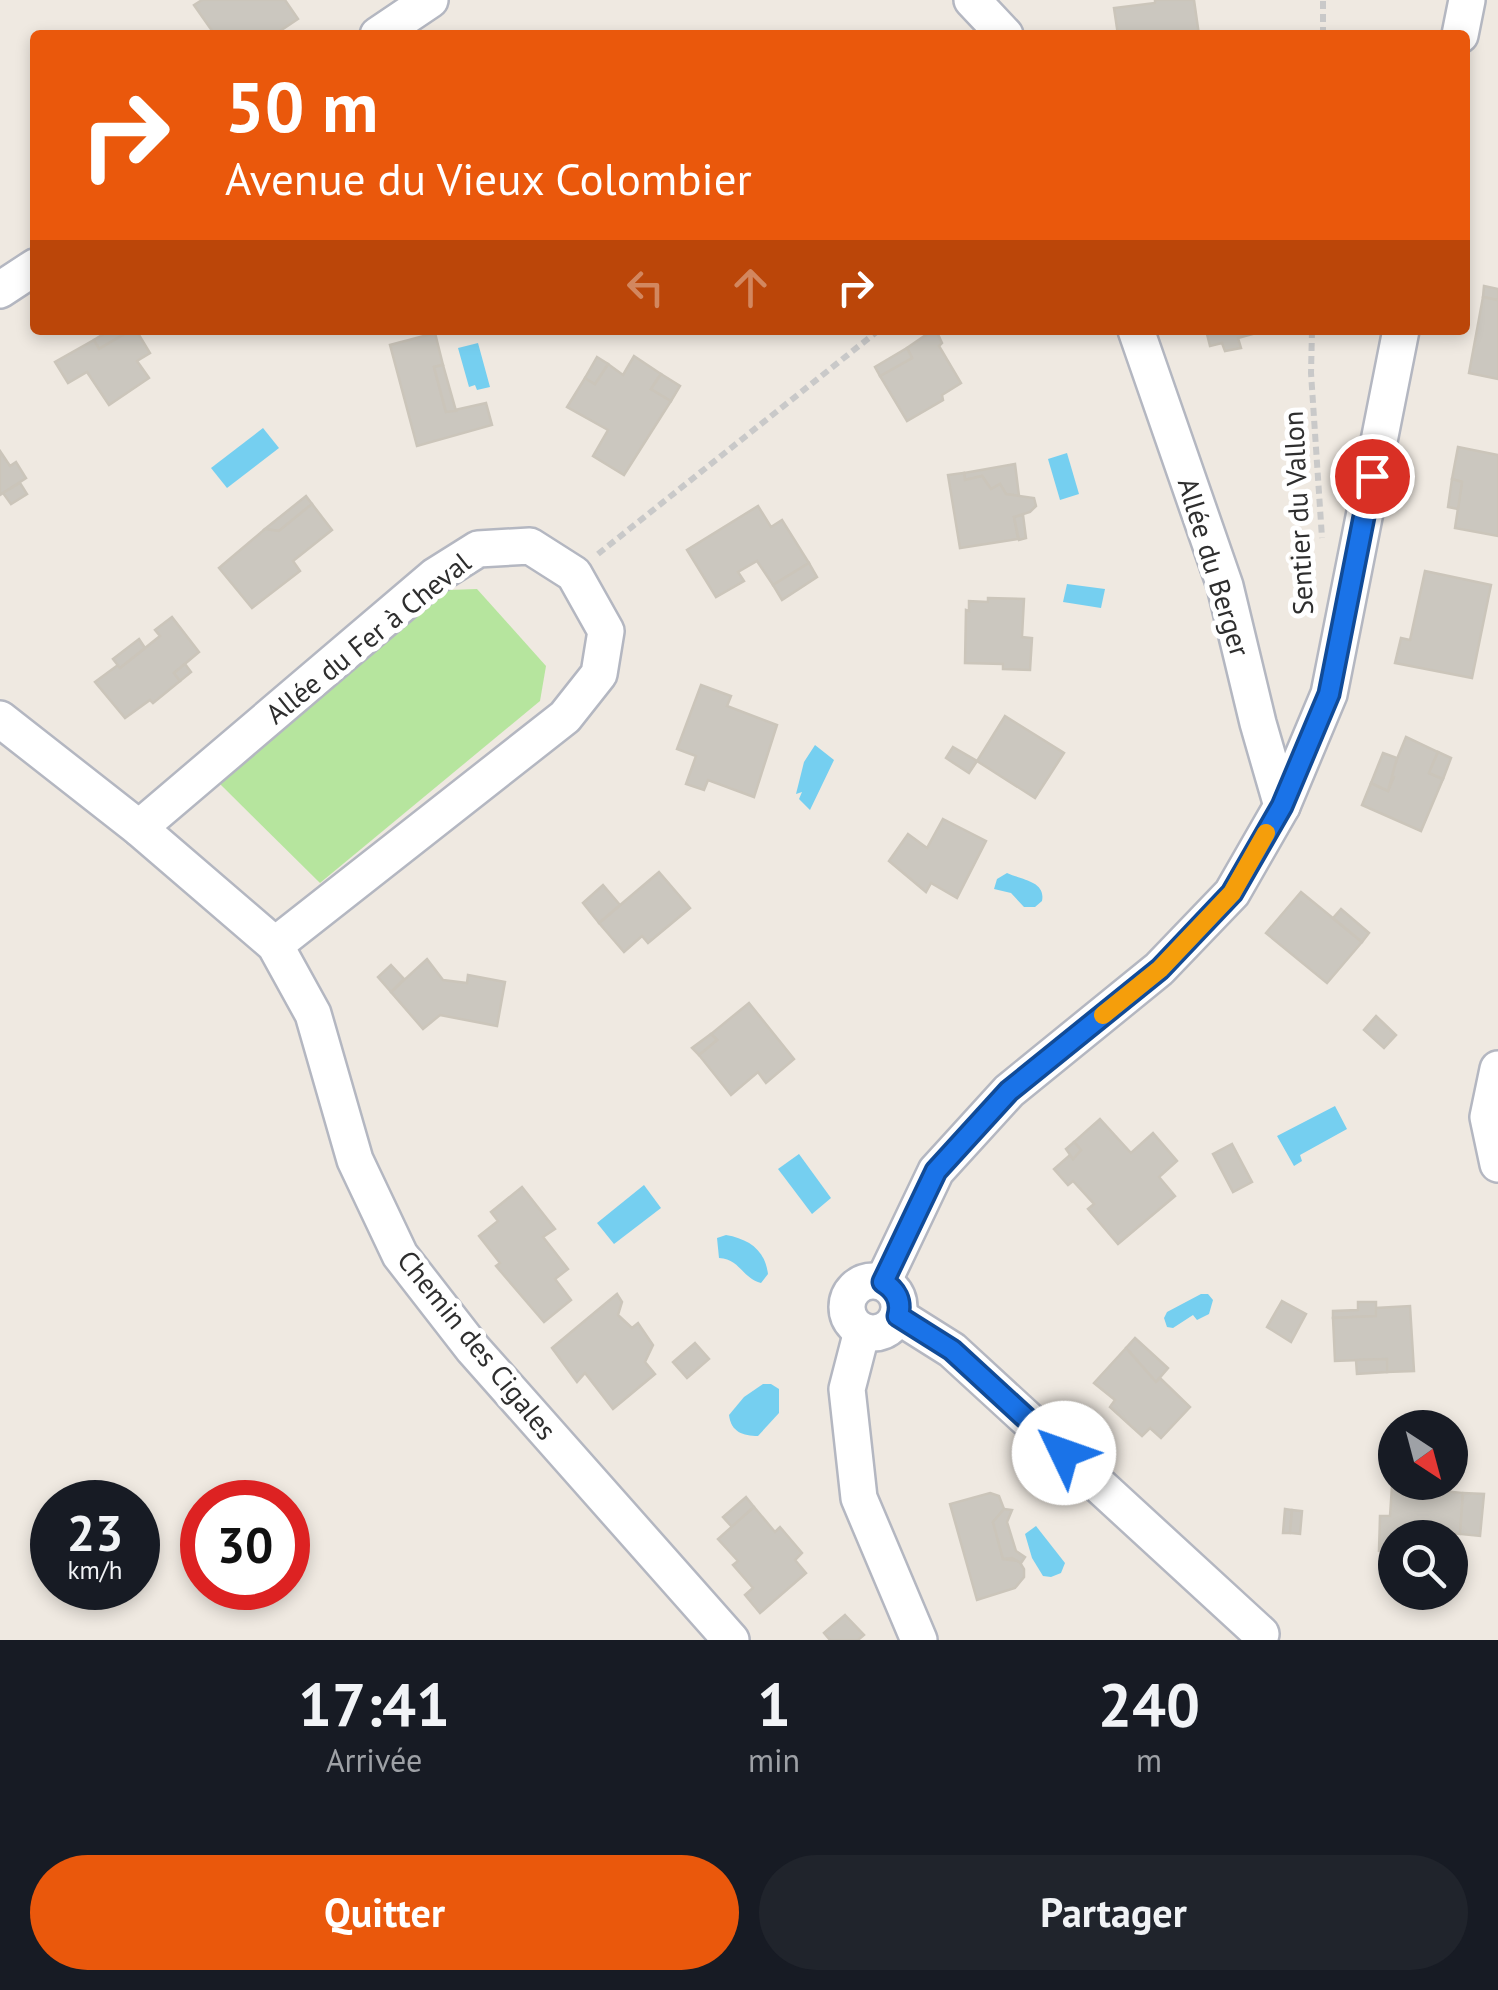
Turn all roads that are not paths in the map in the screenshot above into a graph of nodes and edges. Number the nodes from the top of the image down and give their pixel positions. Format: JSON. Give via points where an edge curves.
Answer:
{"nodes":[{"id":1,"x":430,"y":0,"type":"edge"},
{"id":2,"x":972,"y":0,"type":"edge"},
{"id":3,"x":1467,"y":0,"type":"edge"},
{"id":4,"x":385,"y":30,"type":"edge"},
{"id":5,"x":1000,"y":30,"type":"edge"},
{"id":6,"x":1461,"y":30,"type":"edge"},
{"id":7,"x":30,"y":269,"type":"edge"},
{"id":8,"x":0,"y":290,"type":"edge"},
{"id":9,"x":1138,"y":335,"type":"edge"},
{"id":10,"x":1400,"y":335,"type":"edge"},
{"id":11,"x":0,"y":719,"type":"edge"},
{"id":12,"x":1282,"y":806,"type":"junction"},
{"id":13,"x":139,"y":828,"type":"junction"},
{"id":14,"x":275,"y":944,"type":"junction"},
{"id":15,"x":1498,"y":1069,"type":"edge"},
{"id":16,"x":1498,"y":1164,"type":"edge"},
{"id":17,"x":883,"y":1282,"type":"junction"},
{"id":18,"x":898,"y":1316,"type":"junction"},
{"id":19,"x":862,"y":1331,"type":"junction"},
{"id":20,"x":1261,"y":1634,"type":"dead end"},
{"id":21,"x":731,"y":1640,"type":"edge"},
{"id":22,"x":919,"y":1640,"type":"edge"}],
"edges":[{"from":1,"to":4,"type":"street"},
{"from":2,"to":5,"type":"street"},
{"from":3,"to":6,"type":"street"},
{"from":7,"to":8,"type":"street"},
{"from":9,"to":12,"type":"street","name":"Allée du Berger","via":[[1225,586]]},
{"from":10,"to":12,"type":"street","via":[[1329,694]]},
{"from":11,"to":13,"type":"street","name":"Chemin des Cigales"},
{"from":12,"to":17,"type":"street","via":[[1232,893],[1160,969],[1009,1091],[936,1171]]},
{"from":13,"to":14,"type":"street","name":"Chemin des Cigales"},
{"from":13,"to":14,"type":"street","name":"Allée du Fer à Cheval","via":[[435,576],[478,550],[530,546],[574,574],[606,631],[599,674],[566,717]]},
{"from":14,"to":21,"type":"street","name":"Chemin des Cigales","via":[[314,1014],[355,1160],[400,1255],[473,1349]]},
{"from":15,"to":16,"type":"street","via":[[1488,1116]]},
{"from":17,"to":18,"type":"street","via":[[900,1303]]},
{"from":17,"to":19,"type":"street","via":[[858,1286],[848,1299],[848,1316]]},
{"from":18,"to":19,"type":"street","via":[[882,1332]]},
{"from":18,"to":20,"type":"street","via":[[952,1350]]},
{"from":19,"to":22,"type":"street","via":[[847,1389],[860,1498]]}]}
